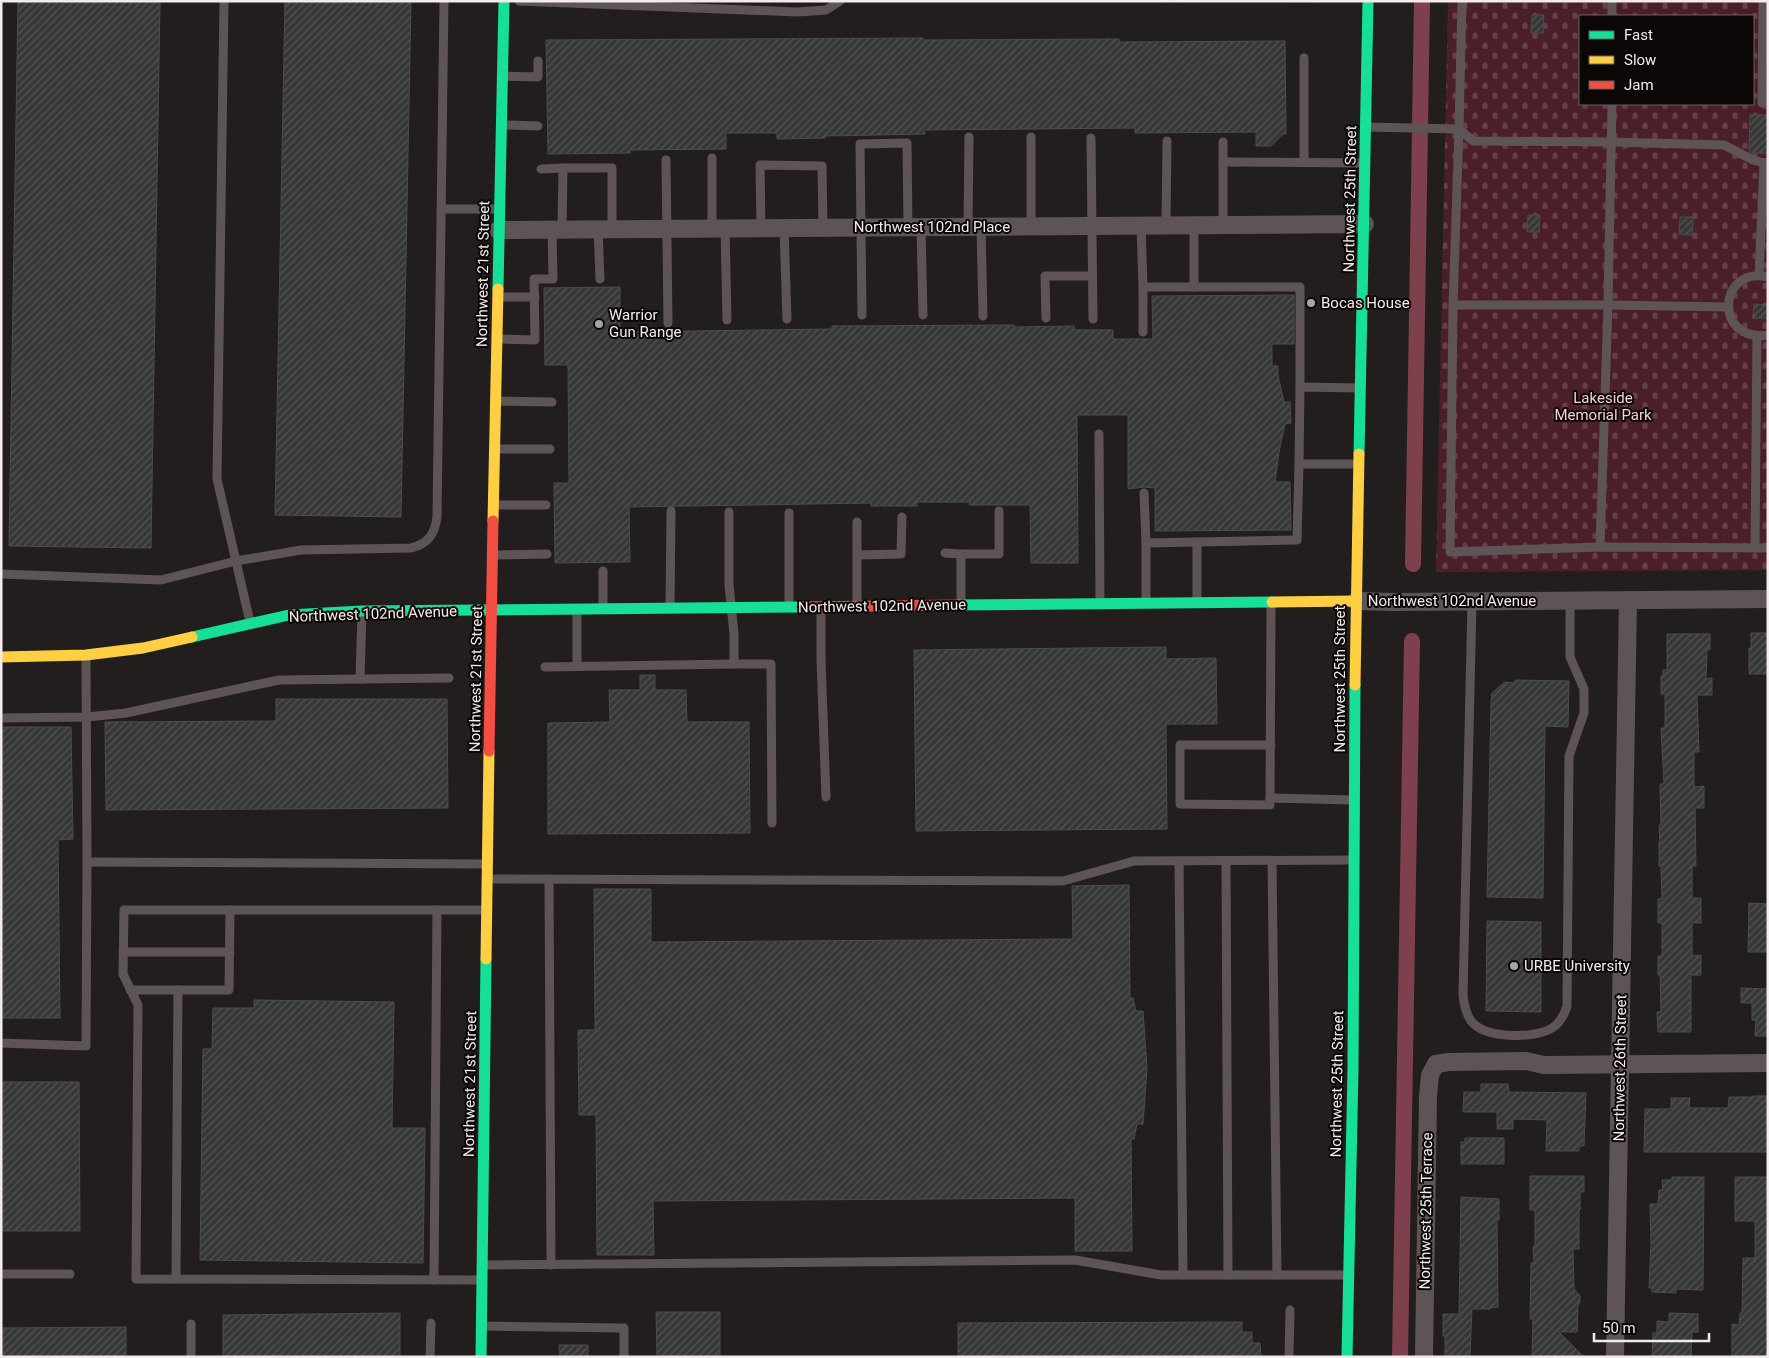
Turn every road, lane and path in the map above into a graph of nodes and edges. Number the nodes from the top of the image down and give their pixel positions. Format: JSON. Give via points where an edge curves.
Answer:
{"nodes":[{"id":1,"x":224,"y":1,"type":"edge"},
{"id":2,"x":444,"y":1,"type":"edge"},
{"id":3,"x":504,"y":1,"type":"edge"},
{"id":4,"x":519,"y":1,"type":"edge"},
{"id":5,"x":840,"y":1,"type":"edge"},
{"id":6,"x":1368,"y":1,"type":"edge"},
{"id":7,"x":1462,"y":1,"type":"edge"},
{"id":8,"x":1612,"y":1,"type":"edge"},
{"id":9,"x":1763,"y":1,"type":"edge"},
{"id":10,"x":1612,"y":15,"type":"edge"},
{"id":11,"x":1304,"y":58,"type":"dead end"},
{"id":12,"x":538,"y":61,"type":"dead end"},
{"id":13,"x":502,"y":76,"type":"junction"},
{"id":14,"x":1762,"y":103,"type":"dead end"},
{"id":15,"x":1612,"y":105,"type":"edge"},
{"id":16,"x":501,"y":125,"type":"junction"},
{"id":17,"x":538,"y":126,"type":"dead end"},
{"id":18,"x":1367,"y":126,"type":"junction"},
{"id":19,"x":1460,"y":129,"type":"junction"},
{"id":20,"x":969,"y":137,"type":"dead end"},
{"id":21,"x":1031,"y":137,"type":"dead end"},
{"id":22,"x":1091,"y":138,"type":"dead end"},
{"id":23,"x":1168,"y":141,"type":"dead end"},
{"id":24,"x":1223,"y":142,"type":"dead end"},
{"id":25,"x":1612,"y":142,"type":"junction"},
{"id":26,"x":712,"y":158,"type":"dead end"},
{"id":27,"x":666,"y":160,"type":"dead end"},
{"id":28,"x":1223,"y":162,"type":"junction"},
{"id":29,"x":1304,"y":162,"type":"junction"},
{"id":30,"x":1366,"y":163,"type":"junction"},
{"id":31,"x":1766,"y":163,"type":"edge"},
{"id":32,"x":541,"y":168,"type":"dead end"},
{"id":33,"x":563,"y":168,"type":"junction"},
{"id":34,"x":441,"y":209,"type":"junction"},
{"id":35,"x":499,"y":209,"type":"junction"},
{"id":36,"x":1365,"y":224,"type":"junction"},
{"id":37,"x":1224,"y":225,"type":"junction"},
{"id":38,"x":1031,"y":226,"type":"junction"},
{"id":39,"x":1091,"y":226,"type":"junction"},
{"id":40,"x":1142,"y":226,"type":"junction"},
{"id":41,"x":1166,"y":226,"type":"junction"},
{"id":42,"x":1194,"y":226,"type":"junction"},
{"id":43,"x":860,"y":227,"type":"junction"},
{"id":44,"x":914,"y":227,"type":"junction"},
{"id":45,"x":975,"y":227,"type":"junction"},
{"id":46,"x":666,"y":228,"type":"junction"},
{"id":47,"x":718,"y":228,"type":"junction"},
{"id":48,"x":761,"y":228,"type":"junction"},
{"id":49,"x":784,"y":228,"type":"junction"},
{"id":50,"x":823,"y":228,"type":"junction"},
{"id":51,"x":557,"y":229,"type":"junction"},
{"id":52,"x":605,"y":229,"type":"junction"},
{"id":53,"x":498,"y":230,"type":"junction"},
{"id":54,"x":1092,"y":276,"type":"junction"},
{"id":55,"x":1763,"y":276,"type":"edge"},
{"id":56,"x":600,"y":279,"type":"dead end"},
{"id":57,"x":1143,"y":287,"type":"junction"},
{"id":58,"x":1194,"y":287,"type":"junction"},
{"id":59,"x":497,"y":297,"type":"junction"},
{"id":60,"x":535,"y":297,"type":"junction"},
{"id":61,"x":1453,"y":305,"type":"junction"},
{"id":62,"x":1608,"y":305,"type":"junction"},
{"id":63,"x":1728,"y":307,"type":"junction"},
{"id":64,"x":862,"y":314,"type":"dead end"},
{"id":65,"x":923,"y":315,"type":"dead end"},
{"id":66,"x":983,"y":316,"type":"dead end"},
{"id":67,"x":1046,"y":318,"type":"dead end"},
{"id":68,"x":787,"y":319,"type":"dead end"},
{"id":69,"x":1092,"y":319,"type":"dead end"},
{"id":70,"x":727,"y":320,"type":"dead end"},
{"id":71,"x":668,"y":322,"type":"dead end"},
{"id":72,"x":1143,"y":332,"type":"dead end"},
{"id":73,"x":1768,"y":335,"type":"edge"},
{"id":74,"x":1757,"y":336,"type":"junction"},
{"id":75,"x":496,"y":339,"type":"junction"},
{"id":76,"x":1300,"y":387,"type":"junction"},
{"id":77,"x":1361,"y":388,"type":"junction"},
{"id":78,"x":496,"y":401,"type":"junction"},
{"id":79,"x":552,"y":402,"type":"dead end"},
{"id":80,"x":1100,"y":434,"type":"dead end"},
{"id":81,"x":495,"y":449,"type":"junction"},
{"id":82,"x":550,"y":449,"type":"dead end"},
{"id":83,"x":1299,"y":464,"type":"junction"},
{"id":84,"x":1359,"y":464,"type":"junction"},
{"id":85,"x":1144,"y":493,"type":"dead end"},
{"id":86,"x":546,"y":505,"type":"dead end"},
{"id":87,"x":494,"y":506,"type":"junction"},
{"id":88,"x":671,"y":511,"type":"dead end"},
{"id":89,"x":999,"y":511,"type":"dead end"},
{"id":90,"x":729,"y":512,"type":"dead end"},
{"id":91,"x":789,"y":513,"type":"dead end"},
{"id":92,"x":902,"y":517,"type":"dead end"},
{"id":93,"x":857,"y":522,"type":"dead end"},
{"id":94,"x":1197,"y":542,"type":"junction"},
{"id":95,"x":1146,"y":543,"type":"junction"},
{"id":96,"x":1600,"y":547,"type":"junction"},
{"id":97,"x":1755,"y":548,"type":"junction"},
{"id":98,"x":1768,"y":548,"type":"edge"},
{"id":99,"x":945,"y":553,"type":"dead end"},
{"id":100,"x":547,"y":554,"type":"dead end"},
{"id":101,"x":962,"y":554,"type":"junction"},
{"id":102,"x":493,"y":555,"type":"junction"},
{"id":103,"x":857,"y":555,"type":"junction"},
{"id":104,"x":236,"y":561,"type":"junction"},
{"id":105,"x":603,"y":571,"type":"dead end"},
{"id":106,"x":1,"y":574,"type":"edge"},
{"id":107,"x":1768,"y":599,"type":"edge"},
{"id":108,"x":1356,"y":600,"type":"junction"},
{"id":109,"x":1628,"y":600,"type":"junction"},
{"id":110,"x":1570,"y":601,"type":"junction"},
{"id":111,"x":1197,"y":602,"type":"junction"},
{"id":112,"x":1271,"y":602,"type":"junction"},
{"id":113,"x":1472,"y":602,"type":"junction"},
{"id":114,"x":1146,"y":603,"type":"junction"},
{"id":115,"x":1100,"y":604,"type":"junction"},
{"id":116,"x":960,"y":605,"type":"junction"},
{"id":117,"x":857,"y":606,"type":"junction"},
{"id":118,"x":789,"y":607,"type":"junction"},
{"id":119,"x":821,"y":607,"type":"junction"},
{"id":120,"x":670,"y":608,"type":"junction"},
{"id":121,"x":731,"y":608,"type":"junction"},
{"id":122,"x":577,"y":609,"type":"junction"},
{"id":123,"x":603,"y":609,"type":"junction"},
{"id":124,"x":492,"y":610,"type":"junction"},
{"id":125,"x":362,"y":611,"type":"junction"},
{"id":126,"x":250,"y":623,"type":"junction"},
{"id":127,"x":86,"y":655,"type":"junction"},
{"id":128,"x":1,"y":657,"type":"edge"},
{"id":129,"x":734,"y":664,"type":"junction"},
{"id":130,"x":577,"y":666,"type":"junction"},
{"id":131,"x":545,"y":667,"type":"dead end"},
{"id":132,"x":449,"y":678,"type":"dead end"},
{"id":133,"x":360,"y":679,"type":"junction"},
{"id":134,"x":88,"y":717,"type":"junction"},
{"id":135,"x":1,"y":718,"type":"edge"},
{"id":136,"x":1271,"y":745,"type":"junction"},
{"id":137,"x":826,"y":797,"type":"dead end"},
{"id":138,"x":1270,"y":798,"type":"junction"},
{"id":139,"x":1355,"y":800,"type":"junction"},
{"id":140,"x":772,"y":823,"type":"dead end"},
{"id":141,"x":1354,"y":860,"type":"junction"},
{"id":142,"x":1272,"y":861,"type":"junction"},
{"id":143,"x":88,"y":862,"type":"junction"},
{"id":144,"x":1179,"y":862,"type":"junction"},
{"id":145,"x":1226,"y":862,"type":"junction"},
{"id":146,"x":488,"y":864,"type":"junction"},
{"id":147,"x":488,"y":879,"type":"junction"},
{"id":148,"x":549,"y":879,"type":"junction"},
{"id":149,"x":230,"y":910,"type":"junction"},
{"id":150,"x":437,"y":910,"type":"junction"},
{"id":151,"x":487,"y":910,"type":"junction"},
{"id":152,"x":124,"y":952,"type":"junction"},
{"id":153,"x":230,"y":952,"type":"junction"},
{"id":154,"x":130,"y":990,"type":"junction"},
{"id":155,"x":178,"y":990,"type":"junction"},
{"id":156,"x":1,"y":1043,"type":"edge"},
{"id":157,"x":1768,"y":1063,"type":"edge"},
{"id":158,"x":1620,"y":1064,"type":"junction"},
{"id":159,"x":551,"y":1264,"type":"junction"},
{"id":160,"x":482,"y":1265,"type":"junction"},
{"id":161,"x":1,"y":1274,"type":"edge"},
{"id":162,"x":70,"y":1274,"type":"dead end"},
{"id":163,"x":1183,"y":1275,"type":"junction"},
{"id":164,"x":1228,"y":1275,"type":"junction"},
{"id":165,"x":1277,"y":1275,"type":"junction"},
{"id":166,"x":1348,"y":1276,"type":"junction"},
{"id":167,"x":176,"y":1279,"type":"junction"},
{"id":168,"x":434,"y":1280,"type":"junction"},
{"id":169,"x":482,"y":1280,"type":"junction"},
{"id":170,"x":1290,"y":1310,"type":"dead end"},
{"id":171,"x":431,"y":1323,"type":"dead end"},
{"id":172,"x":191,"y":1324,"type":"dead end"},
{"id":173,"x":481,"y":1326,"type":"junction"},
{"id":174,"x":191,"y":1357,"type":"edge"},
{"id":175,"x":430,"y":1357,"type":"edge"},
{"id":176,"x":481,"y":1357,"type":"edge"},
{"id":177,"x":624,"y":1357,"type":"edge"},
{"id":178,"x":1289,"y":1357,"type":"edge"},
{"id":179,"x":1347,"y":1357,"type":"edge"},
{"id":180,"x":1424,"y":1357,"type":"edge"},
{"id":181,"x":1616,"y":1357,"type":"edge"}],
"edges":[{"from":1,"to":104,"type":"lane","via":[[217,479]]},
{"from":2,"to":34,"type":"lane"},
{"from":3,"to":13,"type":"street","name":"Northwest 21st Street"},
{"from":4,"to":5,"type":"lane","via":[[788,12],[826,10]]},
{"from":6,"to":18,"type":"street","name":"Northwest 25th Street"},
{"from":7,"to":19,"type":"lane"},
{"from":8,"to":10,"type":"lane"},
{"from":9,"to":14,"type":"lane"},
{"from":11,"to":29,"type":"lane"},
{"from":12,"to":13,"type":"lane","via":[[538,77]]},
{"from":13,"to":16,"type":"street","name":"Northwest 21st Street"},
{"from":15,"to":25,"type":"lane"},
{"from":16,"to":17,"type":"lane"},
{"from":16,"to":35,"type":"street","name":"Northwest 21st Street"},
{"from":18,"to":19,"type":"lane"},
{"from":18,"to":30,"type":"street","name":"Northwest 25th Street"},
{"from":19,"to":25,"type":"lane","via":[[1473,141]]},
{"from":19,"to":61,"type":"lane"},
{"from":20,"to":45,"type":"lane"},
{"from":21,"to":38,"type":"lane"},
{"from":22,"to":39,"type":"lane"},
{"from":23,"to":41,"type":"lane"},
{"from":24,"to":28,"type":"lane"},
{"from":25,"to":31,"type":"lane","via":[[1724,146]]},
{"from":25,"to":62,"type":"lane"},
{"from":26,"to":47,"type":"lane"},
{"from":27,"to":46,"type":"lane"},
{"from":28,"to":29,"type":"lane"},
{"from":28,"to":37,"type":"lane"},
{"from":29,"to":30,"type":"lane"},
{"from":30,"to":36,"type":"street","name":"Northwest 25th Street"},
{"from":31,"to":55,"type":"lane"},
{"from":32,"to":33,"type":"lane"},
{"from":33,"to":51,"type":"lane"},
{"from":33,"to":52,"type":"lane","via":[[612,168]]},
{"from":34,"to":35,"type":"lane"},
{"from":34,"to":104,"type":"lane","via":[[437,517],[433,534],[420,546],[411,548],[301,550]]},
{"from":35,"to":53,"type":"street","name":"Northwest 21st Street"},
{"from":36,"to":37,"type":"street","name":"Northwest 102nd Place"},
{"from":36,"to":77,"type":"street","name":"Northwest 25th Street"},
{"from":37,"to":42,"type":"street","name":"Northwest 102nd Place"},
{"from":38,"to":39,"type":"street","name":"Northwest 102nd Place"},
{"from":38,"to":45,"type":"street","name":"Northwest 102nd Place"},
{"from":39,"to":40,"type":"street","name":"Northwest 102nd Place"},
{"from":39,"to":54,"type":"lane"},
{"from":40,"to":41,"type":"street","name":"Northwest 102nd Place"},
{"from":40,"to":57,"type":"lane"},
{"from":41,"to":42,"type":"street","name":"Northwest 102nd Place"},
{"from":42,"to":58,"type":"lane"},
{"from":43,"to":44,"type":"street","name":"Northwest 102nd Place"},
{"from":43,"to":44,"type":"lane","via":[[860,144],[907,144]]},
{"from":43,"to":50,"type":"street","name":"Northwest 102nd Place"},
{"from":43,"to":64,"type":"lane"},
{"from":44,"to":45,"type":"street","name":"Northwest 102nd Place"},
{"from":44,"to":65,"type":"lane"},
{"from":45,"to":66,"type":"lane"},
{"from":46,"to":47,"type":"street","name":"Northwest 102nd Place"},
{"from":46,"to":52,"type":"street","name":"Northwest 102nd Place"},
{"from":46,"to":71,"type":"lane"},
{"from":47,"to":48,"type":"street","name":"Northwest 102nd Place"},
{"from":47,"to":70,"type":"lane"},
{"from":48,"to":49,"type":"street","name":"Northwest 102nd Place"},
{"from":48,"to":50,"type":"lane","via":[[760,165],[822,166]]},
{"from":49,"to":50,"type":"street","name":"Northwest 102nd Place"},
{"from":49,"to":68,"type":"lane"},
{"from":51,"to":52,"type":"street","name":"Northwest 102nd Place"},
{"from":51,"to":53,"type":"street","name":"Northwest 102nd Place"},
{"from":51,"to":60,"type":"lane","via":[[552,279],[534,278]]},
{"from":52,"to":56,"type":"lane"},
{"from":53,"to":59,"type":"street","name":"Northwest 21st Street"},
{"from":54,"to":67,"type":"lane","via":[[1045,276]]},
{"from":54,"to":69,"type":"lane"},
{"from":55,"to":63,"type":"lane","via":[[1747,277],[1737,283],[1730,293]]},
{"from":57,"to":58,"type":"lane"},
{"from":57,"to":72,"type":"lane"},
{"from":58,"to":76,"type":"lane","via":[[1300,287]]},
{"from":59,"to":60,"type":"lane"},
{"from":59,"to":75,"type":"street","name":"Northwest 21st Street"},
{"from":60,"to":75,"type":"lane","via":[[535,340]]},
{"from":61,"to":62,"type":"lane"},
{"from":61,"to":96,"type":"lane","via":[[1450,552]]},
{"from":62,"to":63,"type":"lane"},
{"from":62,"to":96,"type":"lane"},
{"from":63,"to":74,"type":"lane","via":[[1735,327],[1745,334]]},
{"from":73,"to":74,"type":"lane"},
{"from":74,"to":97,"type":"lane"},
{"from":75,"to":78,"type":"street","name":"Northwest 21st Street"},
{"from":76,"to":77,"type":"lane"},
{"from":76,"to":83,"type":"lane"},
{"from":77,"to":84,"type":"street","name":"Northwest 25th Street"},
{"from":78,"to":79,"type":"lane"},
{"from":78,"to":81,"type":"street","name":"Northwest 21st Street"},
{"from":80,"to":115,"type":"lane"},
{"from":81,"to":82,"type":"lane"},
{"from":81,"to":87,"type":"street","name":"Northwest 21st Street"},
{"from":83,"to":84,"type":"lane"},
{"from":83,"to":94,"type":"lane","via":[[1298,540]]},
{"from":84,"to":108,"type":"street","name":"Northwest 25th Street"},
{"from":85,"to":95,"type":"lane"},
{"from":86,"to":87,"type":"lane"},
{"from":87,"to":102,"type":"street","name":"Northwest 21st Street"},
{"from":88,"to":120,"type":"lane"},
{"from":89,"to":101,"type":"lane","via":[[999,554]]},
{"from":90,"to":121,"type":"lane"},
{"from":91,"to":118,"type":"lane"},
{"from":92,"to":103,"type":"lane","via":[[901,554]]},
{"from":93,"to":103,"type":"lane"},
{"from":94,"to":95,"type":"lane"},
{"from":94,"to":111,"type":"lane"},
{"from":95,"to":114,"type":"lane"},
{"from":96,"to":97,"type":"lane"},
{"from":97,"to":98,"type":"lane"},
{"from":99,"to":101,"type":"lane"},
{"from":100,"to":102,"type":"lane"},
{"from":101,"to":116,"type":"lane"},
{"from":102,"to":124,"type":"street","name":"Northwest 21st Street"},
{"from":103,"to":117,"type":"lane"},
{"from":104,"to":106,"type":"lane","via":[[161,580]]},
{"from":104,"to":126,"type":"lane"},
{"from":105,"to":123,"type":"lane"},
{"from":107,"to":109,"type":"street","name":"Northwest 102nd Avenue"},
{"from":108,"to":112,"type":"street","name":"Northwest 102nd Avenue"},
{"from":108,"to":113,"type":"street","name":"Northwest 102nd Avenue"},
{"from":108,"to":139,"type":"street","name":"Northwest 25th Street"},
{"from":109,"to":110,"type":"street","name":"Northwest 102nd Avenue"},
{"from":109,"to":158,"type":"street","name":"Northwest 26th Street"},
{"from":110,"to":113,"type":"street","name":"Northwest 102nd Avenue"},
{"from":110,"to":113,"type":"lane","via":[[1570,657],[1584,689],[1584,713],[1569,756],[1567,1006],[1565,1014],[1554,1027],[1540,1033],[1517,1035],[1490,1033],[1476,1026],[1467,1013],[1463,995]]},
{"from":111,"to":112,"type":"street","name":"Northwest 102nd Avenue"},
{"from":111,"to":114,"type":"street","name":"Northwest 102nd Avenue"},
{"from":112,"to":136,"type":"lane"},
{"from":114,"to":115,"type":"street","name":"Northwest 102nd Avenue"},
{"from":115,"to":116,"type":"street","name":"Northwest 102nd Avenue"},
{"from":116,"to":117,"type":"street","name":"Northwest 102nd Avenue"},
{"from":117,"to":119,"type":"street","name":"Northwest 102nd Avenue"},
{"from":118,"to":119,"type":"street","name":"Northwest 102nd Avenue"},
{"from":118,"to":121,"type":"street","name":"Northwest 102nd Avenue"},
{"from":119,"to":137,"type":"lane"},
{"from":120,"to":121,"type":"street","name":"Northwest 102nd Avenue"},
{"from":120,"to":123,"type":"street","name":"Northwest 102nd Avenue"},
{"from":121,"to":129,"type":"lane"},
{"from":122,"to":123,"type":"street","name":"Northwest 102nd Avenue"},
{"from":122,"to":124,"type":"street","name":"Northwest 102nd Avenue"},
{"from":122,"to":130,"type":"lane"},
{"from":124,"to":125,"type":"street","name":"Northwest 102nd Avenue"},
{"from":124,"to":146,"type":"street","name":"Northwest 21st Street"},
{"from":125,"to":126,"type":"street","name":"Northwest 102nd Avenue","via":[[289,616]]},
{"from":125,"to":133,"type":"lane"},
{"from":126,"to":127,"type":"street","name":"Northwest 102nd Avenue","via":[[143,648]]},
{"from":127,"to":128,"type":"street","name":"Northwest 102nd Avenue"},
{"from":127,"to":134,"type":"lane"},
{"from":129,"to":130,"type":"lane"},
{"from":129,"to":140,"type":"lane","via":[[771,664]]},
{"from":130,"to":131,"type":"lane"},
{"from":132,"to":133,"type":"lane"},
{"from":133,"to":134,"type":"lane","via":[[279,680],[126,714]]},
{"from":134,"to":135,"type":"lane"},
{"from":134,"to":143,"type":"lane"},
{"from":136,"to":138,"type":"lane"},
{"from":136,"to":138,"type":"lane","via":[[1180,745],[1180,804],[1270,805]]},
{"from":138,"to":139,"type":"lane"},
{"from":139,"to":141,"type":"street","name":"Northwest 25th Street"},
{"from":141,"to":142,"type":"lane"},
{"from":141,"to":166,"type":"street","name":"Northwest 25th Street"},
{"from":142,"to":145,"type":"lane"},
{"from":142,"to":165,"type":"lane"},
{"from":143,"to":146,"type":"lane"},
{"from":143,"to":156,"type":"lane","via":[[86,1046]]},
{"from":144,"to":145,"type":"lane"},
{"from":144,"to":148,"type":"lane","via":[[1134,861],[1063,881]]},
{"from":144,"to":163,"type":"lane"},
{"from":145,"to":164,"type":"lane"},
{"from":146,"to":147,"type":"street","name":"Northwest 21st Street"},
{"from":147,"to":148,"type":"lane"},
{"from":147,"to":151,"type":"street","name":"Northwest 21st Street"},
{"from":148,"to":159,"type":"lane"},
{"from":149,"to":150,"type":"lane"},
{"from":149,"to":152,"type":"lane","via":[[124,910]]},
{"from":149,"to":153,"type":"lane"},
{"from":150,"to":151,"type":"lane"},
{"from":150,"to":168,"type":"lane"},
{"from":151,"to":160,"type":"street","name":"Northwest 21st Street"},
{"from":152,"to":153,"type":"lane"},
{"from":152,"to":154,"type":"lane","via":[[123,974]]},
{"from":153,"to":155,"type":"lane","via":[[229,990]]},
{"from":154,"to":155,"type":"lane"},
{"from":154,"to":167,"type":"lane","via":[[138,1005],[136,1279]]},
{"from":155,"to":167,"type":"lane"},
{"from":157,"to":158,"type":"street"},
{"from":158,"to":180,"type":"street","name":"Northwest 25th Terrace","via":[[1544,1065],[1526,1061],[1453,1062],[1434,1066],[1428,1096]]},
{"from":158,"to":181,"type":"street","name":"Northwest 26th Street"},
{"from":159,"to":160,"type":"lane"},
{"from":159,"to":163,"type":"lane","via":[[1075,1260],[1161,1275]]},
{"from":160,"to":169,"type":"street","name":"Northwest 21st Street"},
{"from":161,"to":162,"type":"lane"},
{"from":163,"to":164,"type":"lane"},
{"from":164,"to":165,"type":"lane"},
{"from":165,"to":166,"type":"lane"},
{"from":166,"to":179,"type":"street","name":"Northwest 25th Street"},
{"from":167,"to":168,"type":"lane"},
{"from":168,"to":169,"type":"lane"},
{"from":169,"to":173,"type":"street","name":"Northwest 21st Street"},
{"from":170,"to":178,"type":"lane"},
{"from":171,"to":175,"type":"lane"},
{"from":172,"to":174,"type":"lane"},
{"from":173,"to":176,"type":"street","name":"Northwest 21st Street"},
{"from":173,"to":177,"type":"lane","via":[[624,1328]]}]}
